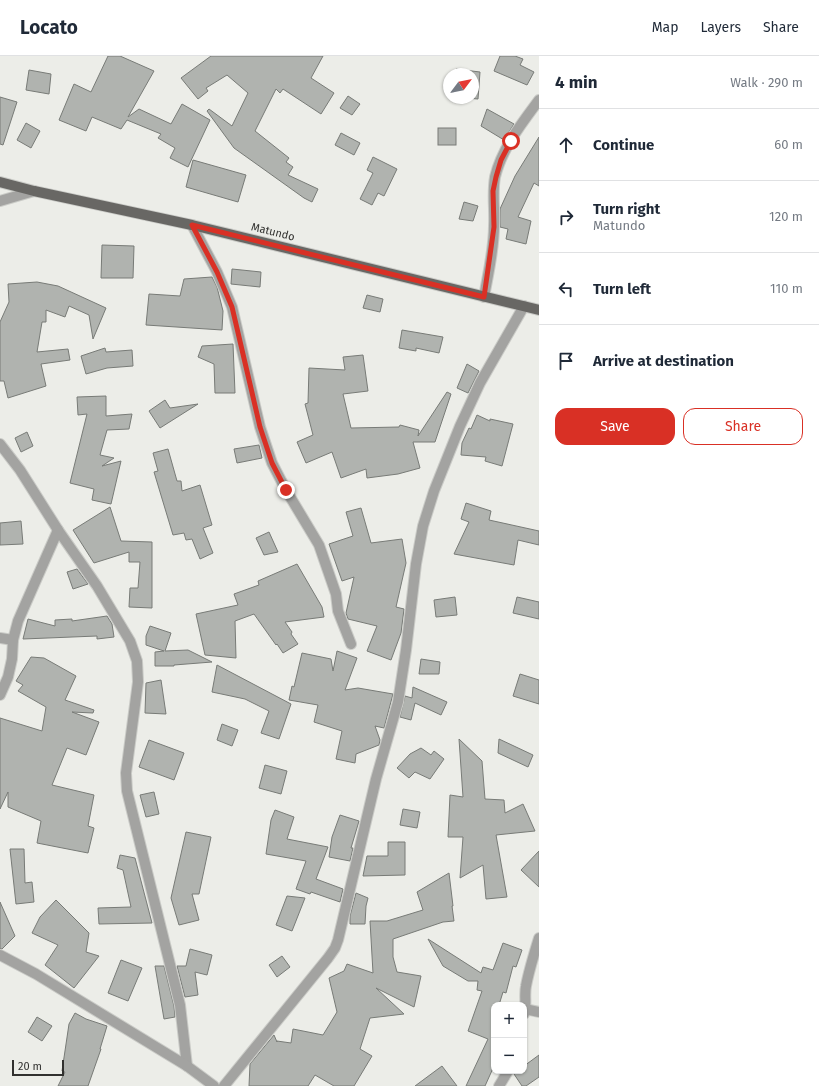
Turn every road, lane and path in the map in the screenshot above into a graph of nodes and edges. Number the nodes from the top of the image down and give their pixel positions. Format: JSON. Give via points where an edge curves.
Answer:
{"nodes":[{"id":1,"x":539,"y":100,"type":"edge"},
{"id":2,"x":0,"y":182,"type":"edge"},
{"id":3,"x":34,"y":191,"type":"junction"},
{"id":4,"x":0,"y":201,"type":"edge"},
{"id":5,"x":192,"y":225,"type":"junction"},
{"id":6,"x":484,"y":297,"type":"junction"},
{"id":7,"x":524,"y":306,"type":"junction"},
{"id":8,"x":539,"y":310,"type":"edge"},
{"id":9,"x":0,"y":444,"type":"edge"},
{"id":10,"x":58,"y":530,"type":"junction"},
{"id":11,"x":0,"y":638,"type":"edge"},
{"id":12,"x":13,"y":640,"type":"junction"},
{"id":13,"x":351,"y":644,"type":"dead end"},
{"id":14,"x":0,"y":695,"type":"edge"},
{"id":15,"x":539,"y":938,"type":"edge"},
{"id":16,"x":0,"y":955,"type":"edge"},
{"id":17,"x":525,"y":1002,"type":"edge"},
{"id":18,"x":527,"y":1012,"type":"edge"},
{"id":19,"x":539,"y":1012,"type":"edge"},
{"id":20,"x":187,"y":1066,"type":"junction"},
{"id":21,"x":506,"y":1074,"type":"edge"},
{"id":22,"x":214,"y":1086,"type":"edge"},
{"id":23,"x":224,"y":1086,"type":"edge"},
{"id":24,"x":499,"y":1086,"type":"edge"}],
"edges":[{"from":1,"to":6,"type":"street","via":[[511,141],[496,177],[493,191],[494,227]]},
{"from":2,"to":3,"type":"main road","name":"Matundo"},
{"from":3,"to":4,"type":"street"},
{"from":3,"to":5,"type":"main road","name":"Matundo"},
{"from":5,"to":6,"type":"main road","name":"Matundo"},
{"from":5,"to":13,"type":"street","via":[[232,307],[260,427],[272,463],[319,545],[336,594],[338,611]]},
{"from":6,"to":7,"type":"main road","name":"Matundo"},
{"from":7,"to":8,"type":"main road","name":"Matundo"},
{"from":7,"to":23,"type":"street","via":[[480,383],[460,426],[423,526],[398,702],[376,779],[335,948]]},
{"from":9,"to":10,"type":"street","via":[[20,470]]},
{"from":10,"to":12,"type":"street","via":[[18,621]]},
{"from":10,"to":20,"type":"street","via":[[97,586],[130,641],[137,661],[138,682],[126,791],[180,1005]]},
{"from":11,"to":12,"type":"street"},
{"from":12,"to":14,"type":"street","via":[[8,677]]},
{"from":15,"to":17,"type":"street","via":[[525,988]]},
{"from":16,"to":20,"type":"street","via":[[36,974]]},
{"from":18,"to":19,"type":"street"},
{"from":20,"to":22,"type":"street"},
{"from":21,"to":24,"type":"street"}]}
